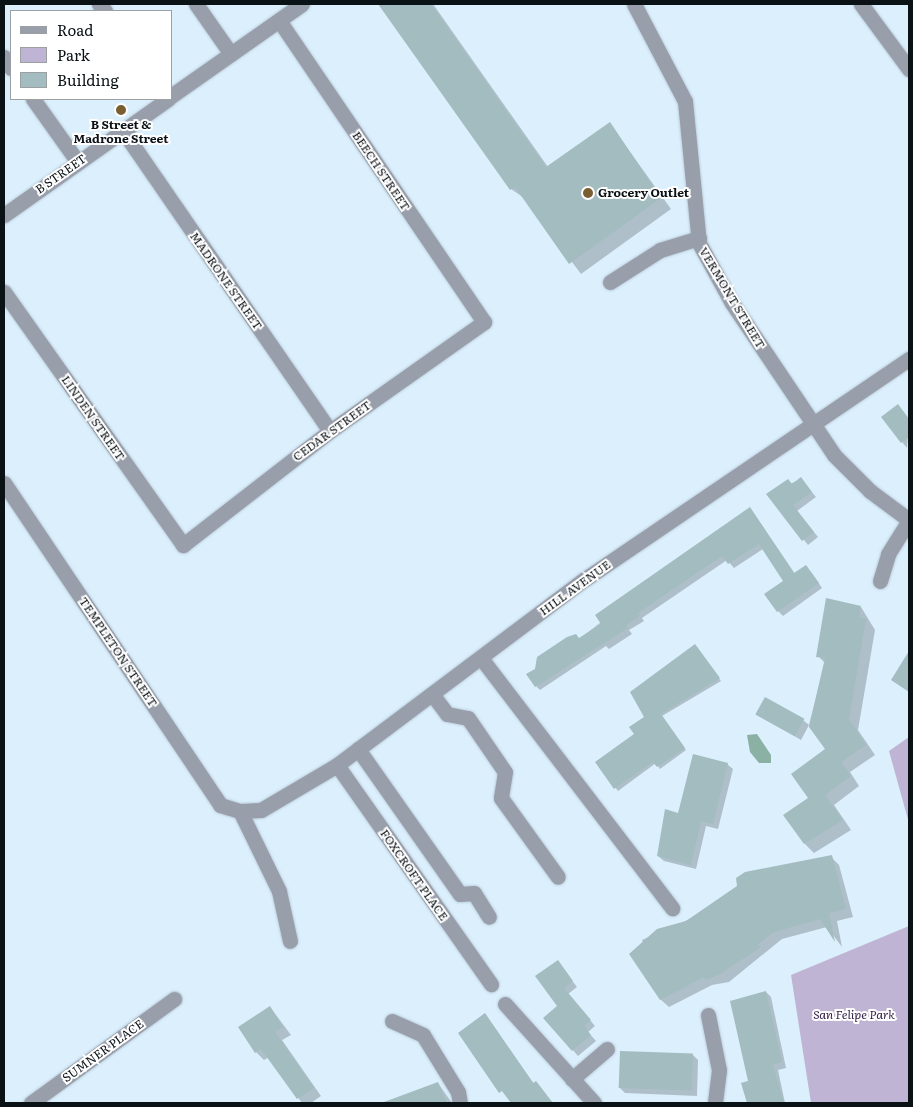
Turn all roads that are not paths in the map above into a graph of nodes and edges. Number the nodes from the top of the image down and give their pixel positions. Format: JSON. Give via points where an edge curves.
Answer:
{"nodes":[{"id":1,"x":196,"y":4,"type":"edge"},
{"id":2,"x":302,"y":4,"type":"edge"},
{"id":3,"x":634,"y":4,"type":"edge"},
{"id":4,"x":861,"y":4,"type":"edge"},
{"id":5,"x":279,"y":20,"type":"junction"},
{"id":6,"x":231,"y":54,"type":"junction"},
{"id":7,"x":909,"y":69,"type":"edge"},
{"id":8,"x":172,"y":95,"type":"edge"},
{"id":9,"x":35,"y":100,"type":"edge"},
{"id":10,"x":167,"y":100,"type":"edge"},
{"id":11,"x":123,"y":131,"type":"junction"},
{"id":12,"x":78,"y":162,"type":"junction"},
{"id":13,"x":4,"y":215,"type":"edge"},
{"id":14,"x":699,"y":238,"type":"junction"},
{"id":15,"x":610,"y":282,"type":"dead end"},
{"id":16,"x":4,"y":292,"type":"edge"},
{"id":17,"x":484,"y":322,"type":"joint"},
{"id":18,"x":909,"y":359,"type":"edge"},
{"id":19,"x":811,"y":425,"type":"junction"},
{"id":20,"x":330,"y":431,"type":"junction"},
{"id":21,"x":4,"y":483,"type":"edge"},
{"id":22,"x":909,"y":520,"type":"edge"},
{"id":23,"x":909,"y":539,"type":"edge"},
{"id":24,"x":183,"y":545,"type":"joint"},
{"id":25,"x":888,"y":564,"type":"junction"},
{"id":26,"x":880,"y":581,"type":"dead end"},
{"id":27,"x":481,"y":658,"type":"junction"},
{"id":28,"x":432,"y":694,"type":"junction"},
{"id":29,"x":358,"y":749,"type":"junction"},
{"id":30,"x":337,"y":765,"type":"junction"},
{"id":31,"x":240,"y":811,"type":"junction"},
{"id":32,"x":558,"y":877,"type":"dead end"},
{"id":33,"x":672,"y":908,"type":"dead end"},
{"id":34,"x":489,"y":917,"type":"dead end"},
{"id":35,"x":290,"y":941,"type":"dead end"},
{"id":36,"x":491,"y":984,"type":"dead end"},
{"id":37,"x":174,"y":999,"type":"dead end"},
{"id":38,"x":505,"y":1004,"type":"dead end"},
{"id":39,"x":708,"y":1015,"type":"dead end"},
{"id":40,"x":392,"y":1021,"type":"dead end"},
{"id":41,"x":607,"y":1049,"type":"dead end"},
{"id":42,"x":572,"y":1079,"type":"junction"},
{"id":43,"x":31,"y":1103,"type":"edge"},
{"id":44,"x":460,"y":1103,"type":"edge"},
{"id":45,"x":594,"y":1103,"type":"edge"},
{"id":46,"x":715,"y":1103,"type":"edge"}],
"edges":[{"from":1,"to":6,"type":"street"},
{"from":2,"to":5,"type":"street"},
{"from":3,"to":14,"type":"street","name":"VERMONT STREET","via":[[685,101]]},
{"from":4,"to":7,"type":"street"},
{"from":5,"to":6,"type":"street"},
{"from":5,"to":17,"type":"street","name":"BEECH STREET"},
{"from":6,"to":8,"type":"street"},
{"from":9,"to":12,"type":"street"},
{"from":10,"to":11,"type":"street","name":"B STREET"},
{"from":11,"to":12,"type":"street","name":"B STREET"},
{"from":11,"to":20,"type":"street","name":"MADRONE STREET"},
{"from":12,"to":13,"type":"street","name":"B STREET"},
{"from":14,"to":15,"type":"street","via":[[660,250]]},
{"from":14,"to":19,"type":"street","name":"VERMONT STREET","via":[[732,303]]},
{"from":16,"to":24,"type":"street","name":"LINDEN STREET"},
{"from":17,"to":20,"type":"street","name":"CEDAR STREET"},
{"from":18,"to":19,"type":"street","name":"HILL AVENUE"},
{"from":19,"to":22,"type":"street","name":"VERMONT STREET","via":[[870,491]]},
{"from":19,"to":27,"type":"street","name":"HILL AVENUE","via":[[585,579]]},
{"from":20,"to":24,"type":"street","name":"CEDAR STREET"},
{"from":21,"to":31,"type":"street","name":"TEMPLETON STREET","via":[[220,805]]},
{"from":22,"to":25,"type":"street","via":[[888,554]]},
{"from":23,"to":25,"type":"street"},
{"from":25,"to":26,"type":"street"},
{"from":27,"to":28,"type":"street","name":"HILL AVENUE"},
{"from":27,"to":33,"type":"street"},
{"from":28,"to":29,"type":"street","name":"HILL AVENUE"},
{"from":28,"to":32,"type":"street","via":[[447,714],[468,718],[505,772],[501,798]]},
{"from":29,"to":30,"type":"street","name":"HILL AVENUE"},
{"from":29,"to":34,"type":"street","via":[[460,894],[474,893]]},
{"from":30,"to":31,"type":"street","name":"HILL AVENUE","via":[[262,810]]},
{"from":30,"to":36,"type":"street","name":"FOXCROFT PLACE"},
{"from":31,"to":35,"type":"street","via":[[279,892]]},
{"from":37,"to":43,"type":"street","name":"SUMNER PLACE"},
{"from":38,"to":42,"type":"street"},
{"from":39,"to":46,"type":"street","via":[[719,1070]]},
{"from":40,"to":44,"type":"street","via":[[423,1035],[458,1092]]},
{"from":41,"to":42,"type":"street"},
{"from":42,"to":45,"type":"street"}]}
